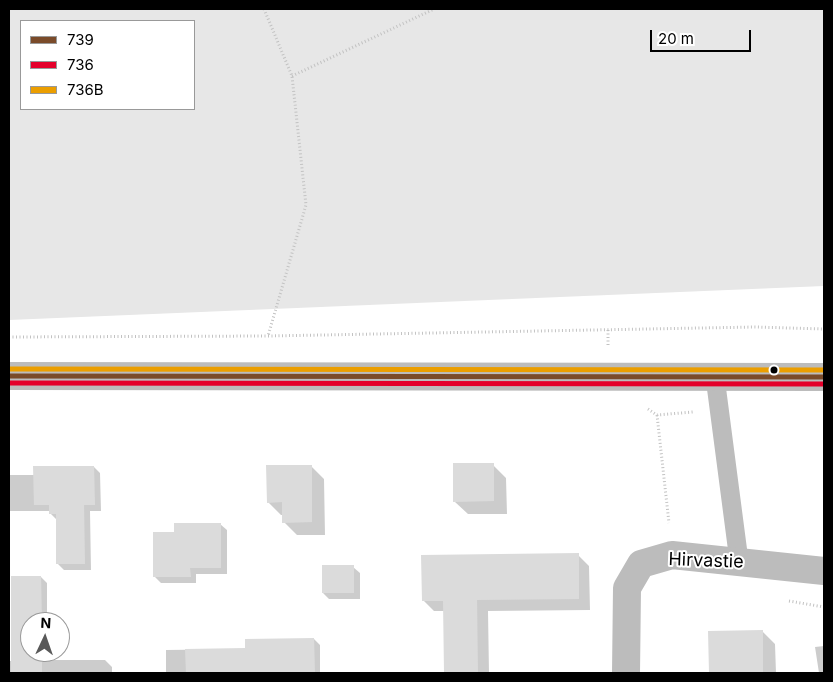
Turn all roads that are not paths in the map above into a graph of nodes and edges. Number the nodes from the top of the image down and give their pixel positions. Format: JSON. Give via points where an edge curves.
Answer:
{"nodes":[{"id":1,"x":9,"y":376,"type":"edge"},
{"id":2,"x":824,"y":377,"type":"edge"},
{"id":3,"x":715,"y":378,"type":"junction"},
{"id":4,"x":739,"y":561,"type":"junction"},
{"id":5,"x":824,"y":571,"type":"edge"},
{"id":6,"x":626,"y":673,"type":"edge"}],
"edges":[{"from":1,"to":3,"type":"street"},
{"from":2,"to":3,"type":"street"},
{"from":3,"to":4,"type":"lane"},
{"from":4,"to":5,"type":"street","name":"Hirvastie"},
{"from":4,"to":6,"type":"street","name":"Hirvastie","via":[[672,556],[641,564],[627,588]]}]}
